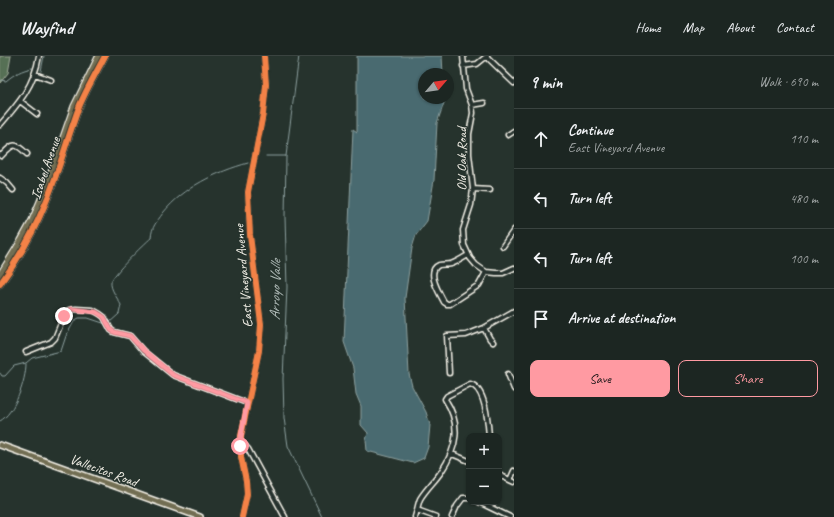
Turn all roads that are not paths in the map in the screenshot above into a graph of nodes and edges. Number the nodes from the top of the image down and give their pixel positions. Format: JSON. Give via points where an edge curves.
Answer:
{"nodes":[{"id":1,"x":39,"y":56,"type":"edge"},
{"id":2,"x":99,"y":56,"type":"edge"},
{"id":3,"x":105,"y":56,"type":"edge"},
{"id":4,"x":264,"y":56,"type":"edge"},
{"id":5,"x":463,"y":56,"type":"edge"},
{"id":6,"x":487,"y":57,"type":"edge"},
{"id":7,"x":464,"y":66,"type":"junction"},
{"id":8,"x":35,"y":74,"type":"junction"},
{"id":9,"x":51,"y":80,"type":"dead end"},
{"id":10,"x":514,"y":83,"type":"edge"},
{"id":11,"x":20,"y":101,"type":"junction"},
{"id":12,"x":484,"y":103,"type":"dead end"},
{"id":13,"x":472,"y":105,"type":"junction"},
{"id":14,"x":37,"y":114,"type":"dead end"},
{"id":15,"x":0,"y":125,"type":"edge"},
{"id":16,"x":514,"y":131,"type":"edge"},
{"id":17,"x":508,"y":135,"type":"dead end"},
{"id":18,"x":26,"y":154,"type":"dead end"},
{"id":19,"x":0,"y":156,"type":"edge"},
{"id":20,"x":0,"y":178,"type":"edge"},
{"id":21,"x":473,"y":189,"type":"junction"},
{"id":22,"x":12,"y":190,"type":"dead end"},
{"id":23,"x":490,"y":190,"type":"dead end"},
{"id":24,"x":514,"y":230,"type":"edge"},
{"id":25,"x":503,"y":246,"type":"dead end"},
{"id":26,"x":468,"y":255,"type":"junction"},
{"id":27,"x":514,"y":268,"type":"edge"},
{"id":28,"x":486,"y":272,"type":"junction"},
{"id":29,"x":0,"y":275,"type":"edge"},
{"id":30,"x":0,"y":284,"type":"edge"},
{"id":31,"x":514,"y":312,"type":"edge"},
{"id":32,"x":484,"y":328,"type":"junction"},
{"id":33,"x":493,"y":342,"type":"dead end"},
{"id":34,"x":26,"y":352,"type":"dead end"},
{"id":35,"x":449,"y":373,"type":"dead end"},
{"id":36,"x":508,"y":374,"type":"dead end"},
{"id":37,"x":514,"y":389,"type":"edge"},
{"id":38,"x":247,"y":403,"type":"junction"},
{"id":39,"x":489,"y":433,"type":"edge"},
{"id":40,"x":0,"y":446,"type":"edge"},
{"id":41,"x":240,"y":446,"type":"junction"},
{"id":42,"x":452,"y":454,"type":"junction"},
{"id":43,"x":466,"y":460,"type":"edge"},
{"id":44,"x":514,"y":471,"type":"edge"},
{"id":45,"x":502,"y":476,"type":"edge"},
{"id":46,"x":512,"y":481,"type":"edge"},
{"id":47,"x":466,"y":498,"type":"edge"},
{"id":48,"x":485,"y":505,"type":"edge"},
{"id":49,"x":417,"y":510,"type":"junction"},
{"id":50,"x":200,"y":517,"type":"edge"},
{"id":51,"x":242,"y":517,"type":"edge"},
{"id":52,"x":285,"y":517,"type":"edge"},
{"id":53,"x":415,"y":517,"type":"edge"},
{"id":54,"x":436,"y":517,"type":"edge"},
{"id":55,"x":452,"y":517,"type":"edge"},
{"id":56,"x":510,"y":517,"type":"edge"}],
"edges":[{"from":1,"to":8,"type":"street"},
{"from":2,"to":29,"type":"highway","name":"Isabel Avenue","via":[[76,101],[32,221]]},
{"from":3,"to":30,"type":"highway","name":"Isabel Avenue","via":[[79,108],[37,223]]},
{"from":4,"to":38,"type":"street","name":"East Vineyard Avenue","via":[[266,85],[263,114],[248,192],[250,235],[261,324],[259,351]]},
{"from":5,"to":7,"type":"street","name":"Old Oak Road"},
{"from":6,"to":7,"type":"street","via":[[477,64]]},
{"from":6,"to":10,"type":"street"},
{"from":7,"to":13,"type":"street","name":"Old Oak Road","via":[[466,89]]},
{"from":8,"to":9,"type":"street"},
{"from":8,"to":11,"type":"street"},
{"from":11,"to":14,"type":"street"},
{"from":11,"to":15,"type":"street"},
{"from":12,"to":13,"type":"street"},
{"from":13,"to":21,"type":"street","name":"Old Oak Road","via":[[469,154]]},
{"from":16,"to":17,"type":"street"},
{"from":18,"to":19,"type":"street","via":[[16,145]]},
{"from":20,"to":22,"type":"street","via":[[8,183]]},
{"from":21,"to":23,"type":"street"},
{"from":21,"to":26,"type":"street","name":"Old Oak Road","via":[[471,205],[462,230]]},
{"from":24,"to":25,"type":"street"},
{"from":26,"to":28,"type":"street"},
{"from":26,"to":28,"type":"street","via":[[435,268],[434,283],[444,302],[450,304],[470,291],[478,285]]},
{"from":27,"to":28,"type":"street","via":[[503,273]]},
{"from":31,"to":32,"type":"street"},
{"from":32,"to":33,"type":"street"},
{"from":32,"to":35,"type":"street","via":[[466,334],[447,336]]},
{"from":34,"to":38,"type":"street","via":[[51,342],[69,310],[93,310],[104,317],[111,330],[130,336],[173,375]]},
{"from":36,"to":37,"type":"street"},
{"from":38,"to":41,"type":"street","name":"East Vineyard Avenue"},
{"from":39,"to":42,"type":"street","via":[[485,405],[476,386],[470,384],[447,396],[456,428]]},
{"from":40,"to":50,"type":"main road","name":"Vallecitos Road"},
{"from":41,"to":51,"type":"street","name":"East Vineyard Avenue","via":[[246,494]]},
{"from":41,"to":52,"type":"street","via":[[248,449]]},
{"from":42,"to":43,"type":"street"},
{"from":42,"to":49,"type":"street","via":[[420,500]]},
{"from":44,"to":46,"type":"street"},
{"from":45,"to":46,"type":"street"},
{"from":47,"to":55,"type":"street","via":[[457,506]]},
{"from":48,"to":56,"type":"street"},
{"from":49,"to":53,"type":"street"},
{"from":49,"to":54,"type":"street"}]}
